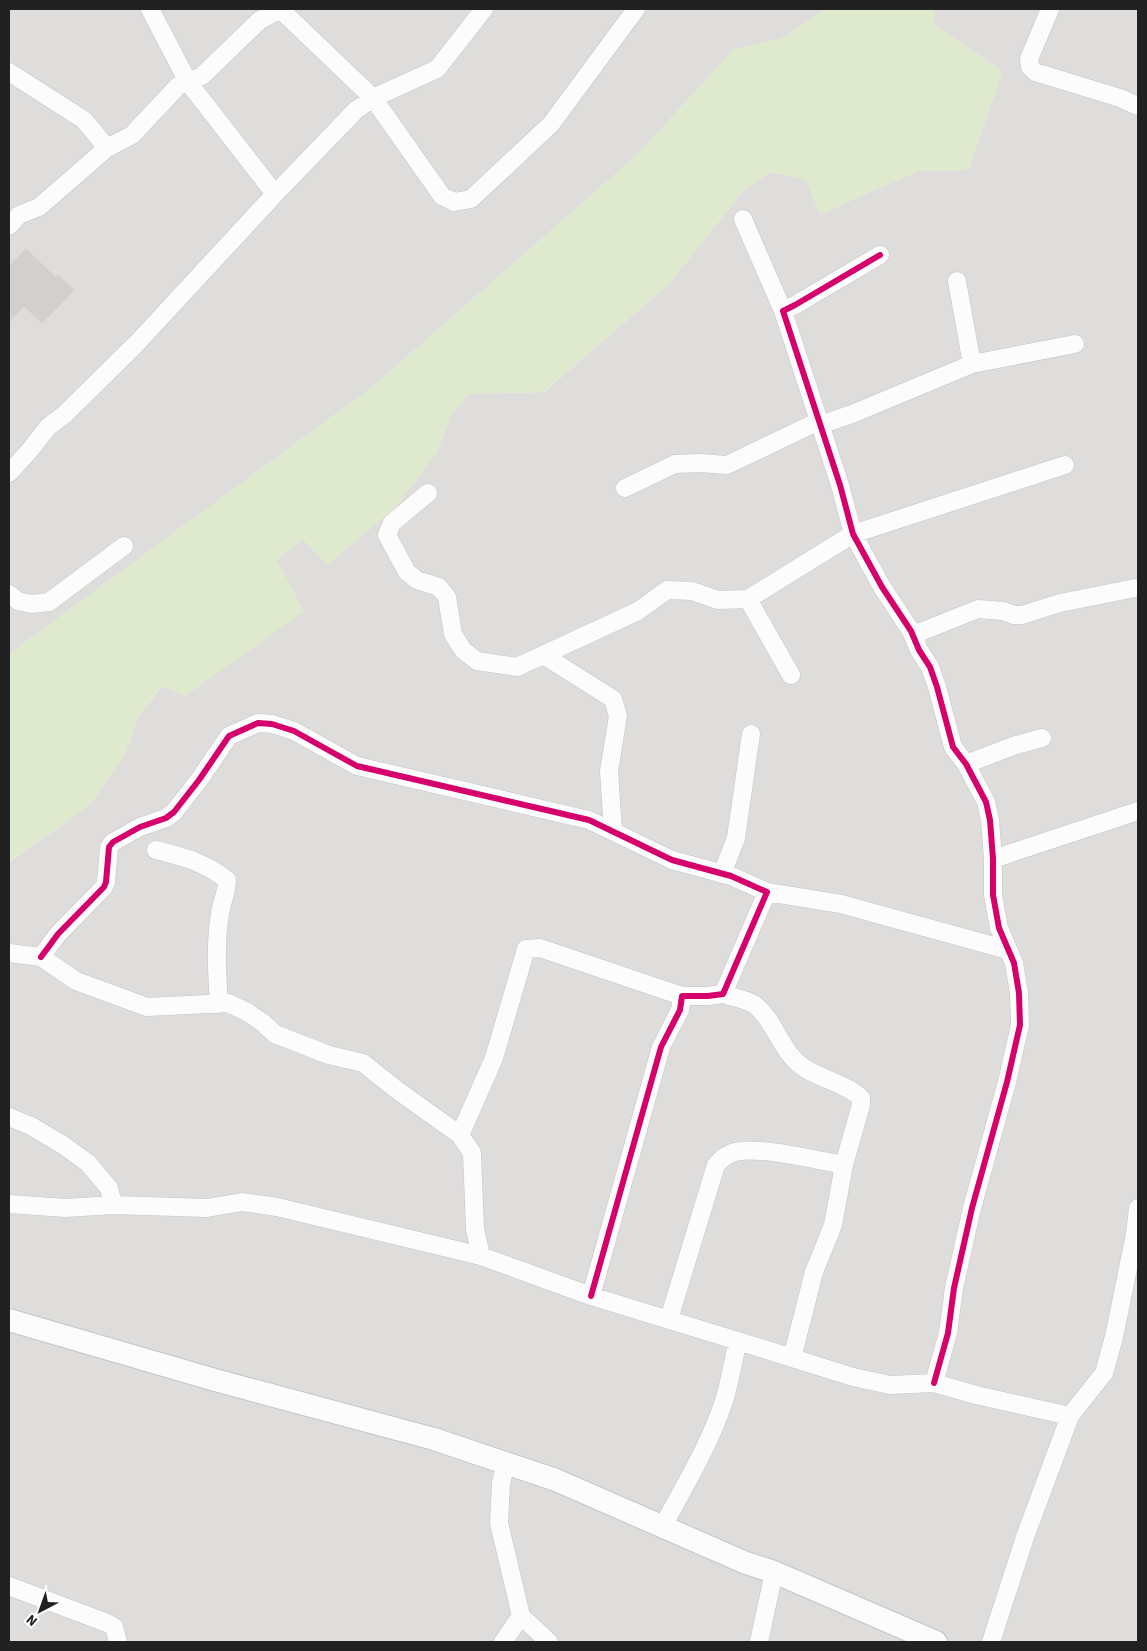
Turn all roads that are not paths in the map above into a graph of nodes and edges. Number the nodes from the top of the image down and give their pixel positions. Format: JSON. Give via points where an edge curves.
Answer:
{"nodes":[{"id":1,"x":150,"y":9,"type":"edge"},
{"id":2,"x":280,"y":9,"type":"edge"},
{"id":3,"x":484,"y":9,"type":"edge"},
{"id":4,"x":636,"y":9,"type":"edge"},
{"id":5,"x":1050,"y":9,"type":"edge"},
{"id":6,"x":9,"y":72,"type":"edge"},
{"id":7,"x":188,"y":82,"type":"junction"},
{"id":8,"x":373,"y":98,"type":"junction"},
{"id":9,"x":1138,"y":106,"type":"edge"},
{"id":10,"x":108,"y":148,"type":"junction"},
{"id":11,"x":275,"y":194,"type":"junction"},
{"id":12,"x":743,"y":219,"type":"dead end"},
{"id":13,"x":9,"y":226,"type":"edge"},
{"id":14,"x":880,"y":255,"type":"dead end"},
{"id":15,"x":958,"y":280,"type":"dead end"},
{"id":16,"x":783,"y":311,"type":"junction"},
{"id":17,"x":1075,"y":344,"type":"dead end"},
{"id":18,"x":972,"y":364,"type":"junction"},
{"id":19,"x":819,"y":423,"type":"junction"},
{"id":20,"x":1065,"y":465,"type":"dead end"},
{"id":21,"x":9,"y":473,"type":"edge"},
{"id":22,"x":624,"y":488,"type":"dead end"},
{"id":23,"x":428,"y":493,"type":"dead end"},
{"id":24,"x":853,"y":534,"type":"junction"},
{"id":25,"x":124,"y":546,"type":"dead end"},
{"id":26,"x":1135,"y":588,"type":"dead end"},
{"id":27,"x":9,"y":594,"type":"edge"},
{"id":28,"x":748,"y":599,"type":"junction"},
{"id":29,"x":913,"y":635,"type":"junction"},
{"id":30,"x":543,"y":655,"type":"junction"},
{"id":31,"x":791,"y":675,"type":"dead end"},
{"id":32,"x":751,"y":734,"type":"dead end"},
{"id":33,"x":1042,"y":738,"type":"dead end"},
{"id":34,"x":966,"y":764,"type":"junction"},
{"id":35,"x":1138,"y":811,"type":"edge"},
{"id":36,"x":613,"y":832,"type":"junction"},
{"id":37,"x":156,"y":850,"type":"dead end"},
{"id":38,"x":993,"y":859,"type":"junction"},
{"id":39,"x":722,"y":874,"type":"junction"},
{"id":40,"x":767,"y":892,"type":"junction"},
{"id":41,"x":1008,"y":950,"type":"junction"},
{"id":42,"x":9,"y":953,"type":"edge"},
{"id":43,"x":41,"y":957,"type":"junction"},
{"id":44,"x":723,"y":994,"type":"junction"},
{"id":45,"x":682,"y":996,"type":"junction"},
{"id":46,"x":220,"y":1004,"type":"junction"},
{"id":47,"x":9,"y":1117,"type":"edge"},
{"id":48,"x":460,"y":1136,"type":"junction"},
{"id":49,"x":844,"y":1165,"type":"junction"},
{"id":50,"x":9,"y":1204,"type":"edge"},
{"id":51,"x":113,"y":1204,"type":"junction"},
{"id":52,"x":1138,"y":1208,"type":"edge"},
{"id":53,"x":481,"y":1256,"type":"junction"},
{"id":54,"x":591,"y":1296,"type":"junction"},
{"id":55,"x":669,"y":1319,"type":"junction"},
{"id":56,"x":9,"y":1320,"type":"edge"},
{"id":57,"x":738,"y":1341,"type":"junction"},
{"id":58,"x":792,"y":1358,"type":"junction"},
{"id":59,"x":934,"y":1383,"type":"junction"},
{"id":60,"x":1070,"y":1416,"type":"junction"},
{"id":61,"x":506,"y":1463,"type":"junction"},
{"id":62,"x":663,"y":1526,"type":"junction"},
{"id":63,"x":774,"y":1572,"type":"junction"},
{"id":64,"x":9,"y":1586,"type":"edge"},
{"id":65,"x":521,"y":1616,"type":"junction"},
{"id":66,"x":118,"y":1642,"type":"edge"},
{"id":67,"x":503,"y":1642,"type":"edge"},
{"id":68,"x":549,"y":1642,"type":"edge"},
{"id":69,"x":759,"y":1642,"type":"edge"},
{"id":70,"x":936,"y":1642,"type":"edge"},
{"id":71,"x":991,"y":1642,"type":"edge"}],
"edges":[{"from":1,"to":7,"type":"street"},
{"from":2,"to":7,"type":"street","via":[[260,20],[202,76]]},
{"from":2,"to":8,"type":"street"},
{"from":3,"to":8,"type":"street","via":[[437,69]]},
{"from":4,"to":8,"type":"street","via":[[551,124],[471,199],[454,202],[442,196]]},
{"from":5,"to":9,"type":"street","via":[[1029,59],[1030,67],[1035,72]]},
{"from":6,"to":10,"type":"street","via":[[84,120]]},
{"from":7,"to":10,"type":"street","via":[[178,86],[132,135]]},
{"from":7,"to":11,"type":"street"},
{"from":8,"to":11,"type":"street","via":[[356,110]]},
{"from":10,"to":13,"type":"street","via":[[39,207],[19,215]]},
{"from":11,"to":21,"type":"street","via":[[137,343],[48,427]]},
{"from":12,"to":16,"type":"street"},
{"from":14,"to":16,"type":"street"},
{"from":15,"to":18,"type":"street"},
{"from":16,"to":19,"type":"street"},
{"from":17,"to":18,"type":"street"},
{"from":18,"to":19,"type":"street","via":[[852,414]]},
{"from":19,"to":22,"type":"street","via":[[727,465],[675,464]]},
{"from":19,"to":24,"type":"street"},
{"from":20,"to":24,"type":"street"},
{"from":23,"to":30,"type":"street","via":[[392,522],[387,535],[407,572],[417,580],[440,587],[447,597],[453,634],[463,650],[477,661],[517,667]]},
{"from":24,"to":28,"type":"street"},
{"from":24,"to":29,"type":"street"},
{"from":25,"to":27,"type":"street","via":[[49,602],[32,604],[18,601]]},
{"from":26,"to":29,"type":"street","via":[[1060,603],[1022,615],[978,609]]},
{"from":28,"to":30,"type":"street","via":[[718,600],[692,591],[667,590],[638,611]]},
{"from":28,"to":31,"type":"street"},
{"from":29,"to":34,"type":"street","via":[[930,666],[953,747]]},
{"from":30,"to":36,"type":"street","via":[[613,699],[618,716],[609,771]]},
{"from":32,"to":39,"type":"street","via":[[736,838]]},
{"from":33,"to":34,"type":"street"},
{"from":34,"to":38,"type":"street","via":[[986,802]]},
{"from":35,"to":38,"type":"street"},
{"from":36,"to":39,"type":"street","via":[[672,860]]},
{"from":36,"to":43,"type":"street","via":[[589,820],[357,766],[294,731],[258,723],[229,736],[174,812],[113,842],[109,847],[104,887],[58,934]]},
{"from":37,"to":46,"type":"street","via":[[214,869],[228,880],[220,913],[216,965]]},
{"from":38,"to":41,"type":"street","via":[[993,895],[999,928]]},
{"from":39,"to":40,"type":"street"},
{"from":40,"to":41,"type":"street","via":[[841,904]]},
{"from":40,"to":44,"type":"street"},
{"from":41,"to":59,"type":"street","via":[[1014,963],[1019,993],[1020,1025],[972,1208],[954,1288],[948,1333]]},
{"from":42,"to":43,"type":"street"},
{"from":43,"to":46,"type":"street","via":[[76,981],[147,1006]]},
{"from":44,"to":45,"type":"street"},
{"from":44,"to":49,"type":"street","via":[[755,1005],[780,1043],[801,1066],[861,1098]]},
{"from":45,"to":48,"type":"street","via":[[540,948],[526,949],[494,1058]]},
{"from":45,"to":54,"type":"street","via":[[680,1010],[661,1047]]},
{"from":46,"to":48,"type":"street","via":[[246,1012],[275,1034],[329,1055],[363,1063]]},
{"from":47,"to":51,"type":"street","via":[[31,1126],[88,1163],[109,1188]]},
{"from":48,"to":53,"type":"street","via":[[472,1153],[475,1229]]},
{"from":49,"to":55,"type":"street","via":[[755,1150],[734,1152],[719,1161]]},
{"from":49,"to":58,"type":"street","via":[[833,1225],[814,1272]]},
{"from":50,"to":51,"type":"street","via":[[65,1208]]},
{"from":51,"to":53,"type":"street","via":[[207,1208],[242,1202],[277,1206]]},
{"from":52,"to":60,"type":"street","via":[[1114,1337],[1104,1373]]},
{"from":53,"to":54,"type":"street"},
{"from":54,"to":55,"type":"street"},
{"from":55,"to":57,"type":"street"},
{"from":56,"to":61,"type":"street","via":[[434,1439]]},
{"from":57,"to":58,"type":"street"},
{"from":57,"to":62,"type":"street","via":[[715,1425]]},
{"from":58,"to":59,"type":"street","via":[[890,1385]]},
{"from":59,"to":60,"type":"street","via":[[976,1396]]},
{"from":60,"to":71,"type":"street","via":[[1025,1537]]},
{"from":61,"to":62,"type":"street","via":[[556,1480]]},
{"from":61,"to":65,"type":"street","via":[[501,1483],[499,1523]]},
{"from":62,"to":63,"type":"street"},
{"from":63,"to":69,"type":"street"},
{"from":63,"to":70,"type":"street"},
{"from":64,"to":66,"type":"street","via":[[107,1623],[114,1627]]},
{"from":65,"to":67,"type":"street"},
{"from":65,"to":68,"type":"street"}]}
